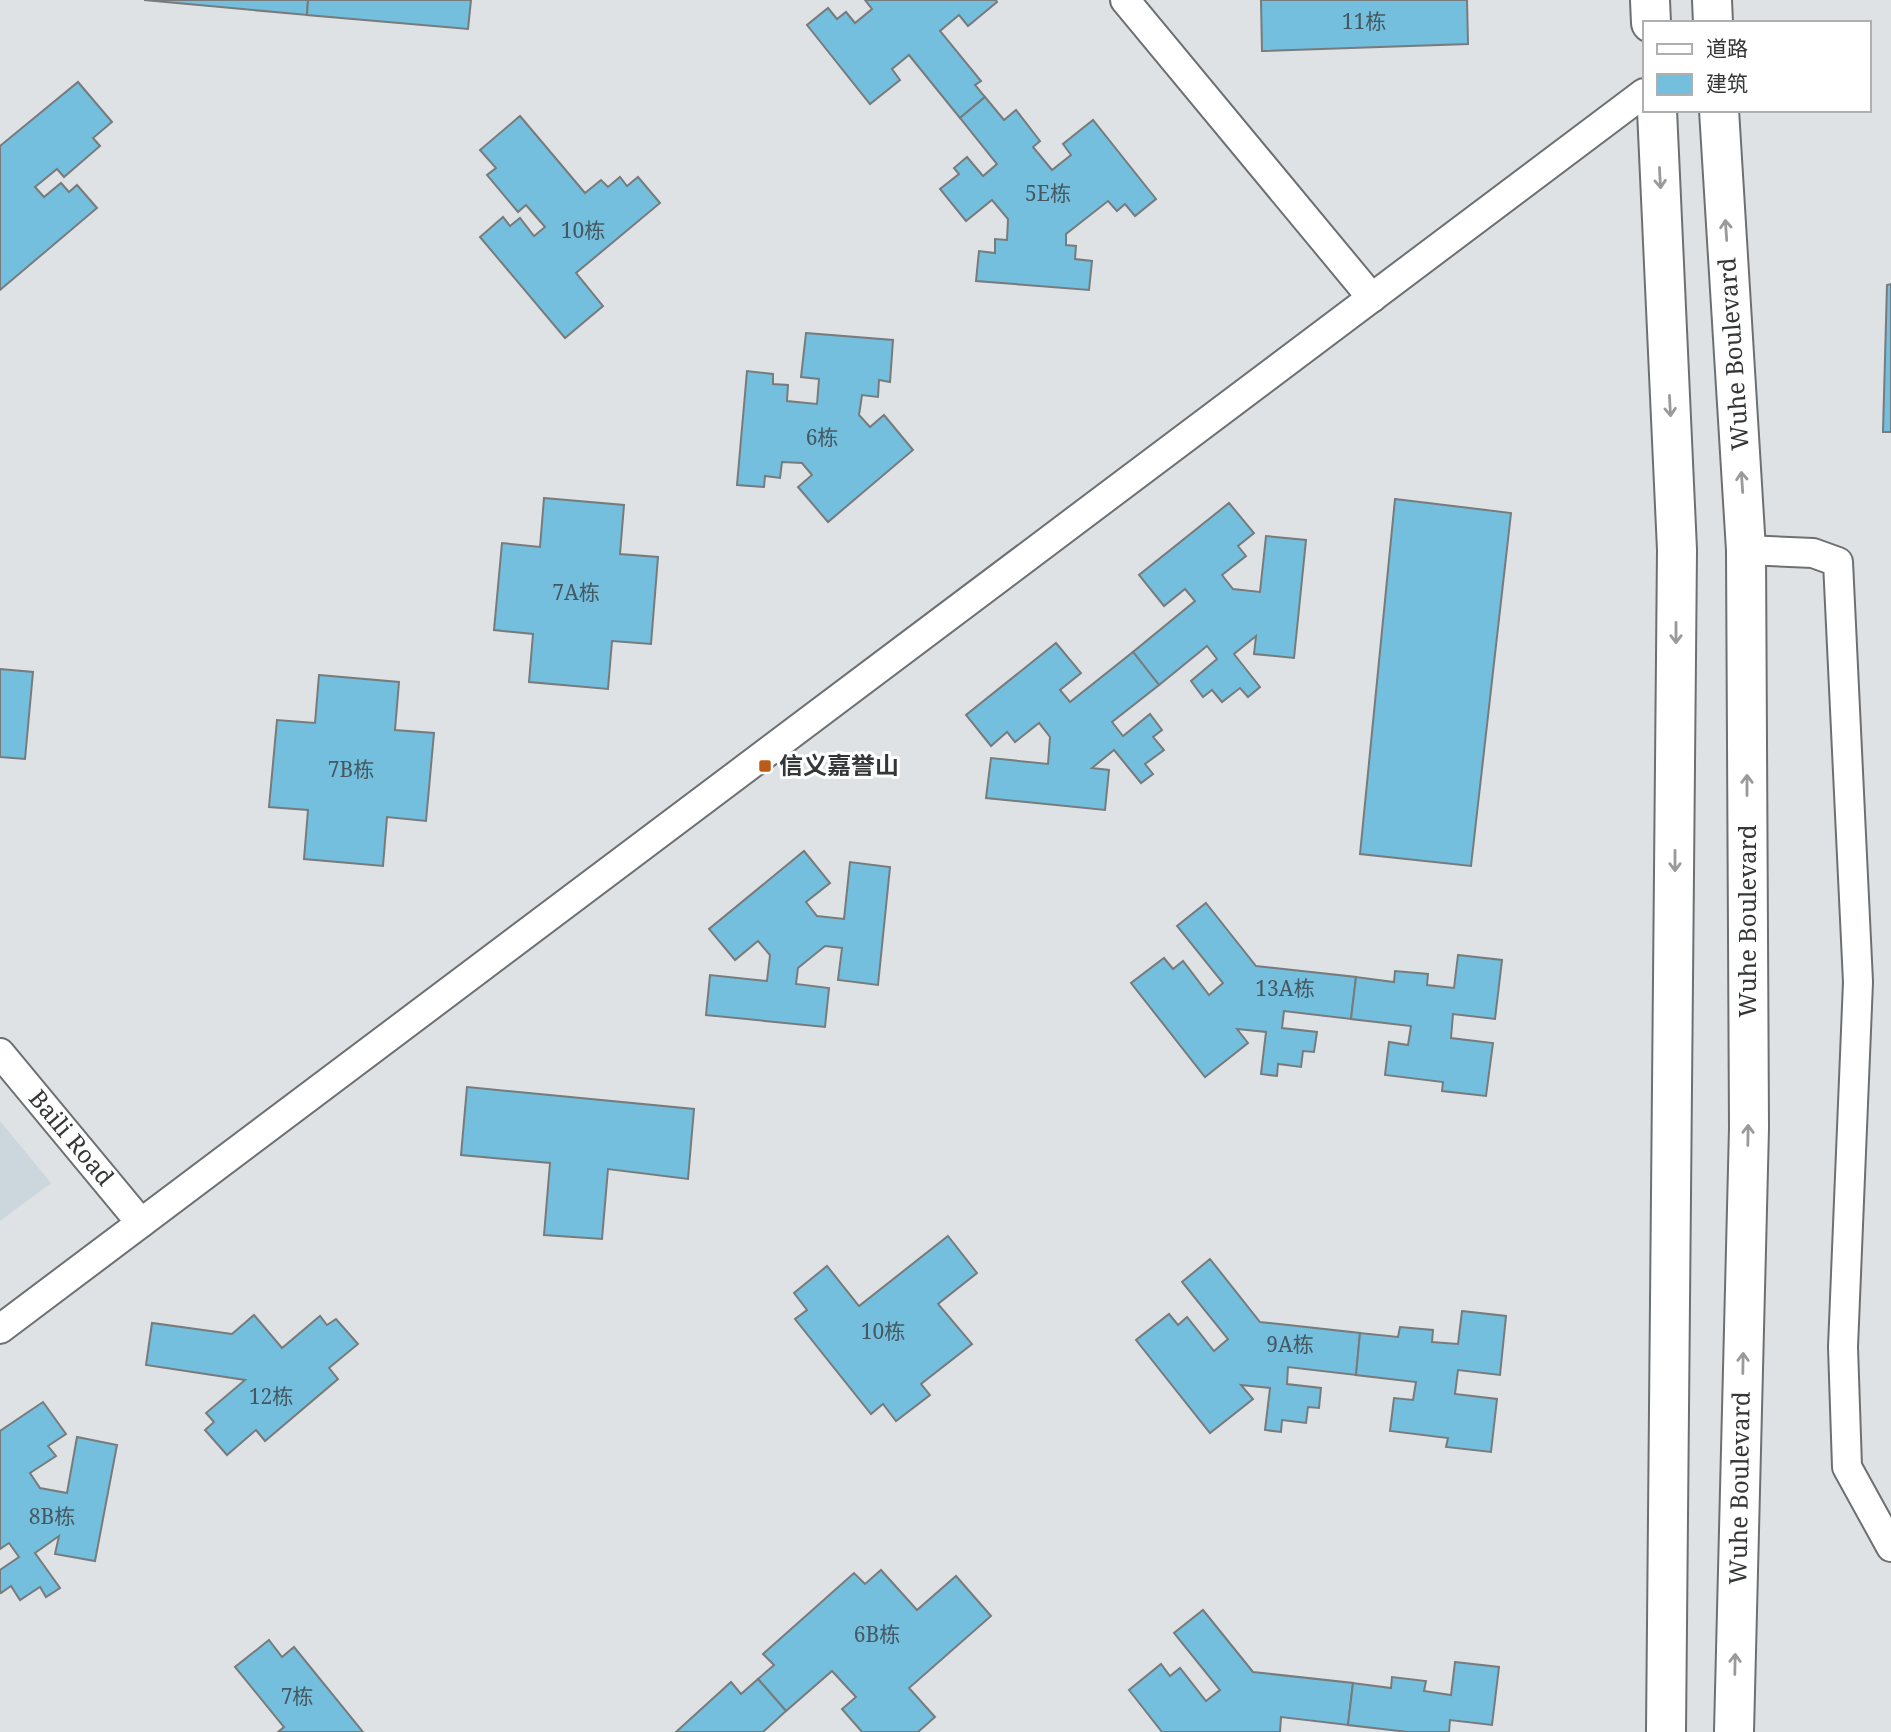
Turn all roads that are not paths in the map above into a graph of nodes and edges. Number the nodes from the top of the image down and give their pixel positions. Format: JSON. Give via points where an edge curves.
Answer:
{"nodes":[{"id":1,"x":1125,"y":0,"type":"edge"},
{"id":2,"x":1650,"y":0,"type":"edge"},
{"id":3,"x":1712,"y":0,"type":"edge"},
{"id":4,"x":1651,"y":21,"type":"edge"},
{"id":5,"x":1713,"y":21,"type":"edge"},
{"id":6,"x":1643,"y":94,"type":"edge"},
{"id":7,"x":1657,"y":112,"type":"edge"},
{"id":8,"x":1719,"y":112,"type":"edge"},
{"id":9,"x":1372,"y":298,"type":"junction"},
{"id":10,"x":1746,"y":550,"type":"junction"},
{"id":11,"x":0,"y":1053,"type":"edge"},
{"id":12,"x":141,"y":1223,"type":"junction"},
{"id":13,"x":0,"y":1329,"type":"edge"},
{"id":14,"x":1891,"y":1547,"type":"edge"},
{"id":15,"x":1667,"y":1732,"type":"edge"},
{"id":16,"x":1734,"y":1732,"type":"edge"}],
"edges":[{"from":1,"to":9,"type":"street"},
{"from":2,"to":4,"type":"main road"},
{"from":3,"to":5,"type":"main road"},
{"from":6,"to":9,"type":"street"},
{"from":7,"to":15,"type":"main road","one_way":true,"via":[[1677,550]]},
{"from":10,"to":8,"type":"main road","name":"Wuhe Boulevard","one_way":true},
{"from":9,"to":12,"type":"street"},
{"from":10,"to":14,"type":"street","via":[[1813,553],[1838,562],[1858,982],[1843,1348],[1847,1467]]},
{"from":16,"to":10,"type":"main road","name":"Wuhe Boulevard","one_way":true,"via":[[1749,1128]]},
{"from":11,"to":12,"type":"street","name":"Baili Road"},
{"from":12,"to":13,"type":"street"}]}
